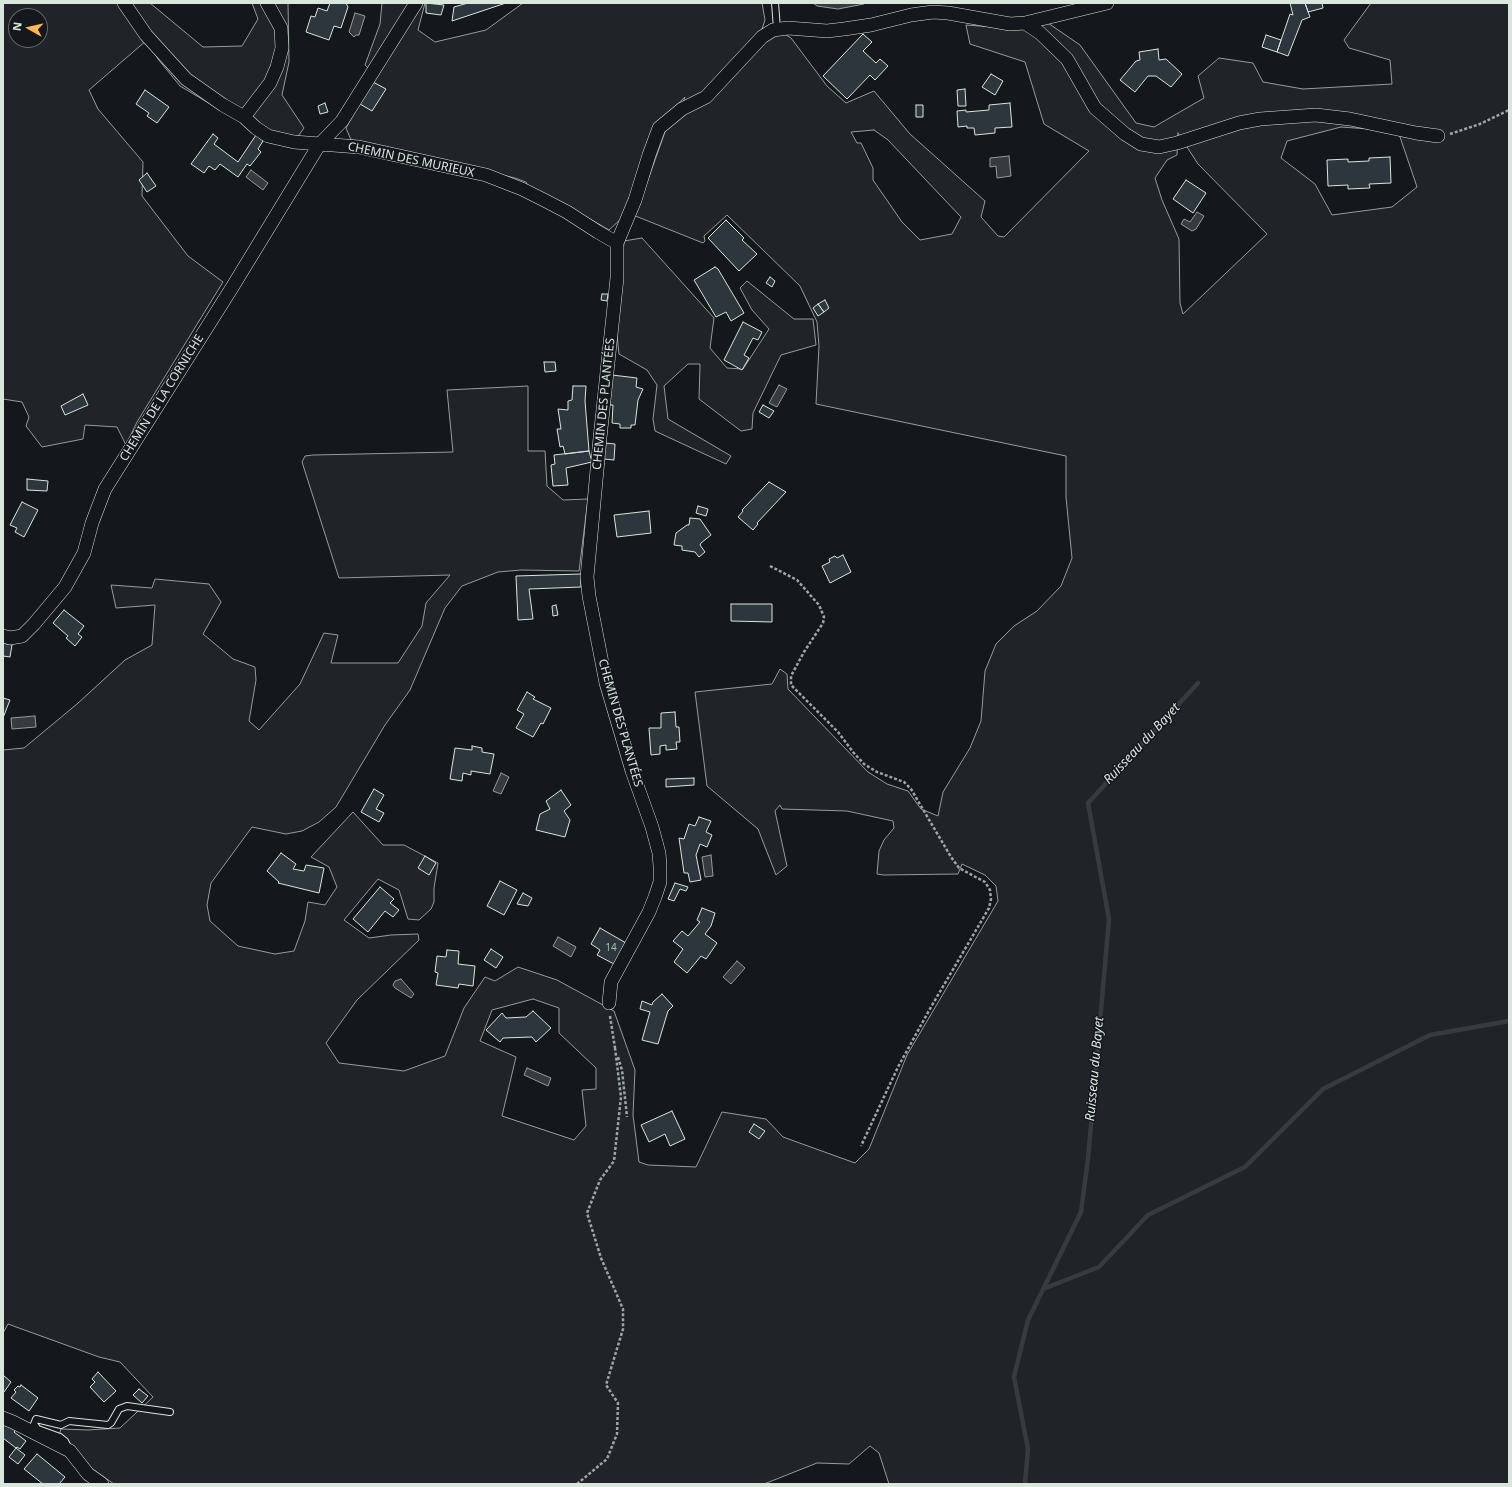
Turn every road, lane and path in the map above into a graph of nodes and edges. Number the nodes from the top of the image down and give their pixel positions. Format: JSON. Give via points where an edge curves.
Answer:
{"nodes":[{"id":1,"x":124,"y":3,"type":"edge"},
{"id":2,"x":267,"y":3,"type":"edge"},
{"id":3,"x":416,"y":3,"type":"edge"},
{"id":4,"x":775,"y":3,"type":"edge"},
{"id":5,"x":1107,"y":3,"type":"edge"},
{"id":6,"x":1025,"y":23,"type":"junction"},
{"id":7,"x":777,"y":30,"type":"junction"},
{"id":8,"x":1509,"y":110,"type":"edge"},
{"id":9,"x":244,"y":117,"type":"junction"},
{"id":10,"x":1438,"y":136,"type":"joint"},
{"id":11,"x":319,"y":145,"type":"junction"},
{"id":12,"x":617,"y":243,"type":"junction"},
{"id":13,"x":770,"y":566,"type":"dead end"},
{"id":14,"x":3,"y":636,"type":"edge"},
{"id":15,"x":609,"y":1003,"type":"joint"},
{"id":16,"x":615,"y":1048,"type":"junction"},
{"id":17,"x":627,"y":1117,"type":"dead end"},
{"id":18,"x":861,"y":1146,"type":"dead end"},
{"id":19,"x":170,"y":1412,"type":"dead end"},
{"id":20,"x":3,"y":1418,"type":"edge"},
{"id":21,"x":70,"y":1451,"type":"junction"},
{"id":22,"x":102,"y":1484,"type":"edge"},
{"id":23,"x":577,"y":1484,"type":"edge"}],
"edges":[{"from":1,"to":9,"type":"street","name":"CHEMIN DES MURIEUX","via":[[146,35],[186,79]]},
{"from":2,"to":9,"type":"street","via":[[281,28],[282,48],[270,83]]},
{"from":3,"to":11,"type":"street","name":"CHEMIN DE LA CORNICHE","via":[[342,121]]},
{"from":4,"to":7,"type":"lane"},
{"from":5,"to":6,"type":"street"},
{"from":6,"to":7,"type":"street","via":[[1010,24],[933,12],[827,31],[788,28]]},
{"from":6,"to":10,"type":"street","via":[[1040,33],[1067,59],[1095,108],[1141,144],[1159,147],[1260,119],[1316,116],[1350,119]]},
{"from":7,"to":12,"type":"street","via":[[762,37],[706,97],[682,109],[659,128],[636,200]]},
{"from":8,"to":10,"type":"path","via":[[1473,127]]},
{"from":9,"to":11,"type":"street","name":"CHEMIN DES MURIEUX","via":[[268,136]]},
{"from":11,"to":12,"type":"street","name":"CHEMIN DES MURIEUX","via":[[358,148],[486,175],[544,200]]},
{"from":11,"to":14,"type":"street","name":"CHEMIN DE LA CORNICHE","via":[[105,489],[84,553],[65,587],[22,636]]},
{"from":12,"to":15,"type":"street","name":"CHEMIN DES PLANTÉES","via":[[617,278],[587,576],[606,683],[632,771],[652,826],[659,853],[660,882],[649,912],[611,982]]},
{"from":13,"to":18,"type":"path","via":[[797,580],[819,606],[824,617],[823,623],[791,676],[791,685],[838,732],[864,764],[904,782],[911,789],[950,857],[960,868],[985,882],[990,890],[989,908],[902,1060]]},
{"from":15,"to":16,"type":"path"},
{"from":16,"to":17,"type":"path","via":[[622,1070]]},
{"from":16,"to":23,"type":"path","via":[[621,1097],[614,1161],[600,1180],[587,1214],[601,1258],[623,1309],[623,1329],[606,1385],[618,1403],[617,1434],[607,1459]]},
{"from":19,"to":21,"type":"lane","via":[[127,1406],[119,1409],[108,1425],[69,1421],[60,1424],[36,1419],[34,1424],[38,1429],[60,1437]]},
{"from":20,"to":21,"type":"street"},
{"from":21,"to":22,"type":"street","via":[[88,1474]]}]}
